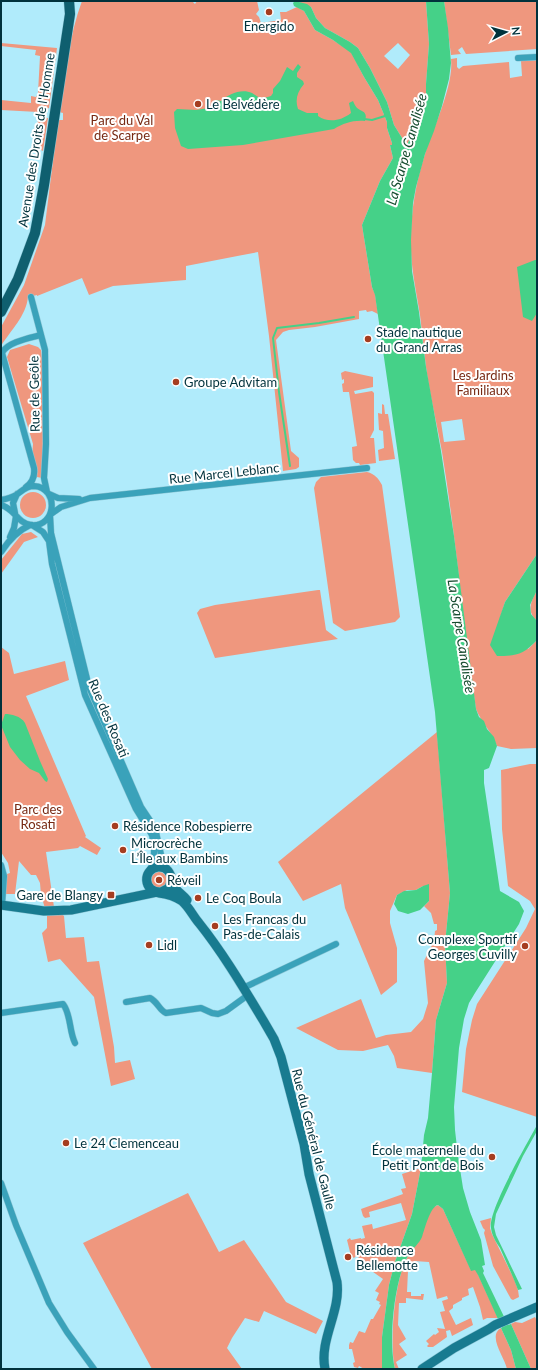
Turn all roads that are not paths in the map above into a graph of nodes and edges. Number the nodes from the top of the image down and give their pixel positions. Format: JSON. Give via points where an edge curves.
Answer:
{"nodes":[{"id":1,"x":69,"y":1,"type":"edge"},
{"id":2,"x":75,"y":1,"type":"edge"},
{"id":3,"x":70,"y":14,"type":"junction"},
{"id":4,"x":537,"y":57,"type":"edge"},
{"id":5,"x":518,"y":58,"type":"dead end"},
{"id":6,"x":30,"y":297,"type":"dead end"},
{"id":7,"x":1,"y":312,"type":"edge"},
{"id":8,"x":41,"y":335,"type":"junction"},
{"id":9,"x":367,"y":468,"type":"dead end"},
{"id":10,"x":26,"y":488,"type":"junction"},
{"id":11,"x":48,"y":493,"type":"junction"},
{"id":12,"x":17,"y":494,"type":"junction"},
{"id":13,"x":84,"y":499,"type":"junction"},
{"id":14,"x":1,"y":500,"type":"edge"},
{"id":15,"x":1,"y":505,"type":"edge"},
{"id":16,"x":50,"y":514,"type":"junction"},
{"id":17,"x":16,"y":515,"type":"junction"},
{"id":18,"x":31,"y":525,"type":"junction"},
{"id":19,"x":9,"y":540,"type":"junction"},
{"id":20,"x":1,"y":552,"type":"edge"},
{"id":21,"x":1,"y":865,"type":"edge"},
{"id":22,"x":170,"y":874,"type":"junction"},
{"id":23,"x":148,"y":875,"type":"junction"},
{"id":24,"x":158,"y":892,"type":"junction"},
{"id":25,"x":126,"y":898,"type":"junction"},
{"id":26,"x":2,"y":905,"type":"edge"},
{"id":27,"x":206,"y":932,"type":"junction"},
{"id":28,"x":336,"y":944,"type":"dead end"},
{"id":29,"x":245,"y":992,"type":"junction"},
{"id":30,"x":126,"y":1002,"type":"dead end"},
{"id":31,"x":1,"y":1014,"type":"edge"},
{"id":32,"x":75,"y":1043,"type":"dead end"},
{"id":33,"x":1,"y":1183,"type":"edge"},
{"id":34,"x":537,"y":1302,"type":"edge"},
{"id":35,"x":537,"y":1306,"type":"edge"},
{"id":36,"x":516,"y":1314,"type":"junction"},
{"id":37,"x":495,"y":1325,"type":"junction"},
{"id":38,"x":94,"y":1369,"type":"edge"},
{"id":39,"x":325,"y":1369,"type":"edge"},
{"id":40,"x":415,"y":1369,"type":"edge"},
{"id":41,"x":422,"y":1369,"type":"edge"}],
"edges":[{"from":1,"to":3,"type":"main road"},
{"from":2,"to":3,"type":"main road"},
{"from":3,"to":7,"type":"main road","name":"Avenue des Droits de l'Homme","via":[[35,234],[18,279]]},
{"from":4,"to":5,"type":"street"},
{"from":6,"to":8,"type":"street","name":"Rue de Geôle"},
{"from":8,"to":10,"type":"street","via":[[10,344],[2,356],[35,472]]},
{"from":8,"to":11,"type":"street","name":"Rue de Geôle","via":[[45,350],[44,478]]},
{"from":9,"to":13,"type":"street","name":"Rue Marcel Leblanc"},
{"from":10,"to":11,"type":"street","via":[[38,487]]},
{"from":10,"to":12,"type":"street"},
{"from":11,"to":13,"type":"street","name":"Rue Marcel Leblanc","via":[[62,498]]},
{"from":11,"to":16,"type":"street","via":[[52,503]]},
{"from":12,"to":14,"type":"street"},
{"from":12,"to":17,"type":"street","via":[[14,504]]},
{"from":13,"to":16,"type":"street","name":"Rue Marcel Leblanc"},
{"from":15,"to":17,"type":"street"},
{"from":16,"to":18,"type":"street","via":[[42,523]]},
{"from":16,"to":22,"type":"street","name":"Rue des Rosati","via":[[51,533],[89,688],[142,807],[155,828],[162,859]]},
{"from":17,"to":18,"type":"street","via":[[24,523]]},
{"from":17,"to":19,"type":"street"},
{"from":18,"to":19,"type":"street","via":[[21,529]]},
{"from":18,"to":23,"type":"street","name":"Rue des Rosati","via":[[43,532],[49,540],[52,564],[85,695],[136,809],[152,836],[154,857]]},
{"from":19,"to":20,"type":"street"},
{"from":21,"to":26,"type":"street","via":[[4,876]]},
{"from":22,"to":23,"type":"street","via":[[164,868],[158,867],[152,869]]},
{"from":22,"to":24,"type":"street","via":[[171,884],[168,889]]},
{"from":22,"to":27,"type":"street","name":"Rue du Général de Gaulle","via":[[175,888],[191,905]]},
{"from":23,"to":24,"type":"street","via":[[149,887]]},
{"from":23,"to":25,"type":"street","via":[[140,888]]},
{"from":24,"to":25,"type":"street"},
{"from":24,"to":27,"type":"street","name":"Rue du Général de Gaulle","via":[[181,901]]},
{"from":25,"to":26,"type":"street","via":[[56,911]]},
{"from":27,"to":29,"type":"street","name":"Rue du Général de Gaulle"},
{"from":28,"to":29,"type":"street"},
{"from":29,"to":30,"type":"street","via":[[226,1011],[218,1014],[201,1008],[166,1013],[150,998]]},
{"from":29,"to":39,"type":"street","name":"Rue du Général de Gaulle","via":[[271,1033],[281,1057],[338,1286],[337,1301],[324,1350]]},
{"from":31,"to":32,"type":"street","via":[[63,1004]]},
{"from":33,"to":38,"type":"street","via":[[49,1303]]},
{"from":34,"to":36,"type":"street"},
{"from":35,"to":36,"type":"street"},
{"from":36,"to":37,"type":"street"},
{"from":37,"to":40,"type":"street","via":[[462,1338]]},
{"from":37,"to":41,"type":"street"}]}
